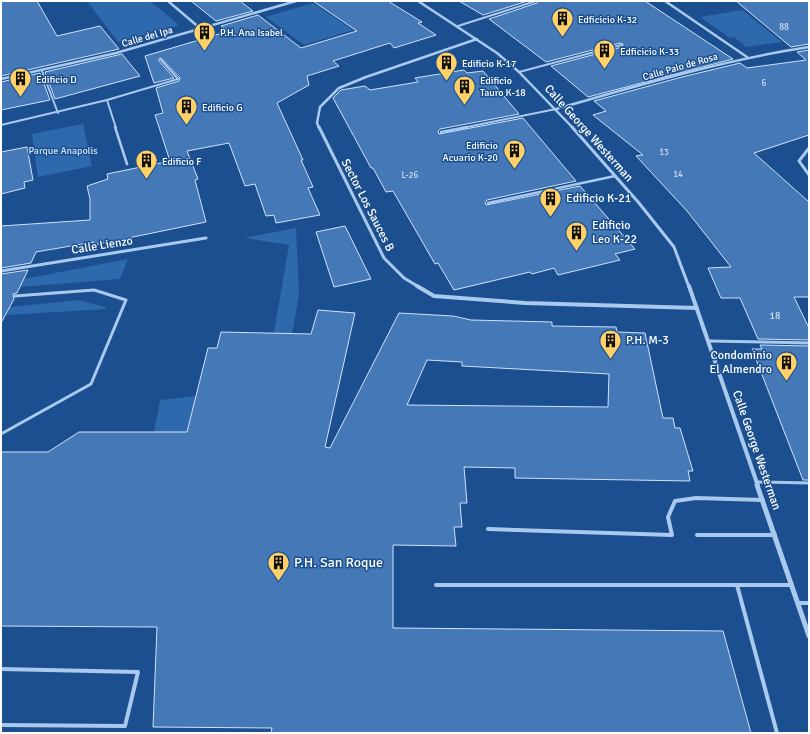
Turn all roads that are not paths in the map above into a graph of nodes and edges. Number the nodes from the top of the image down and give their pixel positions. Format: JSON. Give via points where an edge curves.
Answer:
{"nodes":[{"id":1,"x":168,"y":1,"type":"edge"},
{"id":2,"x":296,"y":1,"type":"edge"},
{"id":3,"x":418,"y":1,"type":"edge"},
{"id":4,"x":536,"y":1,"type":"edge"},
{"id":5,"x":665,"y":1,"type":"edge"},
{"id":6,"x":458,"y":26,"type":"junction"},
{"id":7,"x":201,"y":29,"type":"junction"},
{"id":8,"x":477,"y":39,"type":"junction"},
{"id":9,"x":621,"y":45,"type":"dead end"},
{"id":10,"x":809,"y":47,"type":"edge"},
{"id":11,"x":747,"y":56,"type":"junction"},
{"id":12,"x":161,"y":60,"type":"dead end"},
{"id":13,"x":42,"y":71,"type":"junction"},
{"id":14,"x":519,"y":72,"type":"junction"},
{"id":15,"x":1,"y":79,"type":"edge"},
{"id":16,"x":107,"y":100,"type":"junction"},
{"id":17,"x":556,"y":109,"type":"junction"},
{"id":18,"x":58,"y":113,"type":"junction"},
{"id":19,"x":1,"y":125,"type":"edge"},
{"id":20,"x":441,"y":132,"type":"dead end"},
{"id":21,"x":809,"y":148,"type":"edge"},
{"id":22,"x":127,"y":164,"type":"dead end"},
{"id":23,"x":809,"y":175,"type":"edge"},
{"id":24,"x":615,"y":176,"type":"junction"},
{"id":25,"x":488,"y":203,"type":"dead end"},
{"id":26,"x":206,"y":238,"type":"dead end"},
{"id":27,"x":1,"y":271,"type":"edge"},
{"id":28,"x":15,"y":296,"type":"dead end"},
{"id":29,"x":698,"y":308,"type":"junction"},
{"id":30,"x":709,"y":341,"type":"junction"},
{"id":31,"x":809,"y":343,"type":"edge"},
{"id":32,"x":1,"y":434,"type":"edge"},
{"id":33,"x":757,"y":482,"type":"junction"},
{"id":34,"x":809,"y":483,"type":"edge"},
{"id":35,"x":763,"y":500,"type":"junction"},
{"id":36,"x":488,"y":529,"type":"dead end"},
{"id":37,"x":696,"y":535,"type":"dead end"},
{"id":38,"x":775,"y":535,"type":"junction"},
{"id":39,"x":436,"y":585,"type":"dead end"},
{"id":40,"x":737,"y":585,"type":"junction"},
{"id":41,"x":792,"y":585,"type":"junction"},
{"id":42,"x":798,"y":603,"type":"junction"},
{"id":43,"x":809,"y":603,"type":"edge"},
{"id":44,"x":809,"y":636,"type":"edge"},
{"id":45,"x":1,"y":669,"type":"edge"},
{"id":46,"x":1,"y":725,"type":"edge"},
{"id":47,"x":777,"y":733,"type":"edge"}],
"edges":[{"from":1,"to":7,"type":"street"},
{"from":2,"to":7,"type":"street","name":"Calle del Ipa"},
{"from":3,"to":6,"type":"street","name":"Calle George Westerman"},
{"from":4,"to":6,"type":"lane"},
{"from":5,"to":11,"type":"street"},
{"from":6,"to":8,"type":"street","name":"Calle George Westerman"},
{"from":7,"to":13,"type":"street","name":"Calle del Ipa"},
{"from":8,"to":14,"type":"street","name":"Calle George Westerman"},
{"from":8,"to":29,"type":"street","name":"Sector Los Sauces B","via":[[339,88],[320,107],[317,123],[384,258],[404,278],[434,296],[525,303]]},
{"from":9,"to":14,"type":"lane"},
{"from":10,"to":11,"type":"street","name":"Calle Palo de Rosa"},
{"from":11,"to":17,"type":"street","name":"Calle Palo de Rosa"},
{"from":12,"to":16,"type":"lane","via":[[178,79]]},
{"from":13,"to":15,"type":"street","name":"Calle del Ipa"},
{"from":13,"to":18,"type":"lane"},
{"from":14,"to":17,"type":"street","name":"Calle George Westerman"},
{"from":16,"to":18,"type":"lane"},
{"from":16,"to":22,"type":"lane"},
{"from":17,"to":20,"type":"lane"},
{"from":17,"to":24,"type":"street","name":"Calle George Westerman"},
{"from":18,"to":19,"type":"lane"},
{"from":21,"to":23,"type":"street","via":[[799,161]]},
{"from":24,"to":25,"type":"lane"},
{"from":24,"to":29,"type":"street","name":"Calle George Westerman","via":[[674,247]]},
{"from":26,"to":27,"type":"street","name":"Calle Lienzo"},
{"from":28,"to":32,"type":"lane","via":[[94,290],[126,300],[91,384]]},
{"from":29,"to":30,"type":"street","name":"Calle George Westerman"},
{"from":30,"to":31,"type":"lane"},
{"from":30,"to":33,"type":"street","name":"Calle George Westerman"},
{"from":33,"to":34,"type":"lane"},
{"from":33,"to":35,"type":"street","name":"Calle George Westerman"},
{"from":35,"to":36,"type":"lane","via":[[696,498],[675,501],[668,517],[672,535]]},
{"from":35,"to":38,"type":"street","name":"Calle George Westerman"},
{"from":37,"to":38,"type":"lane"},
{"from":38,"to":41,"type":"street","name":"Calle George Westerman"},
{"from":39,"to":40,"type":"lane"},
{"from":40,"to":41,"type":"lane"},
{"from":40,"to":47,"type":"lane"},
{"from":41,"to":42,"type":"street","name":"Calle George Westerman"},
{"from":42,"to":43,"type":"lane"},
{"from":42,"to":44,"type":"street","name":"Calle George Westerman"},
{"from":45,"to":46,"type":"lane","via":[[138,672],[125,726]]}]}
